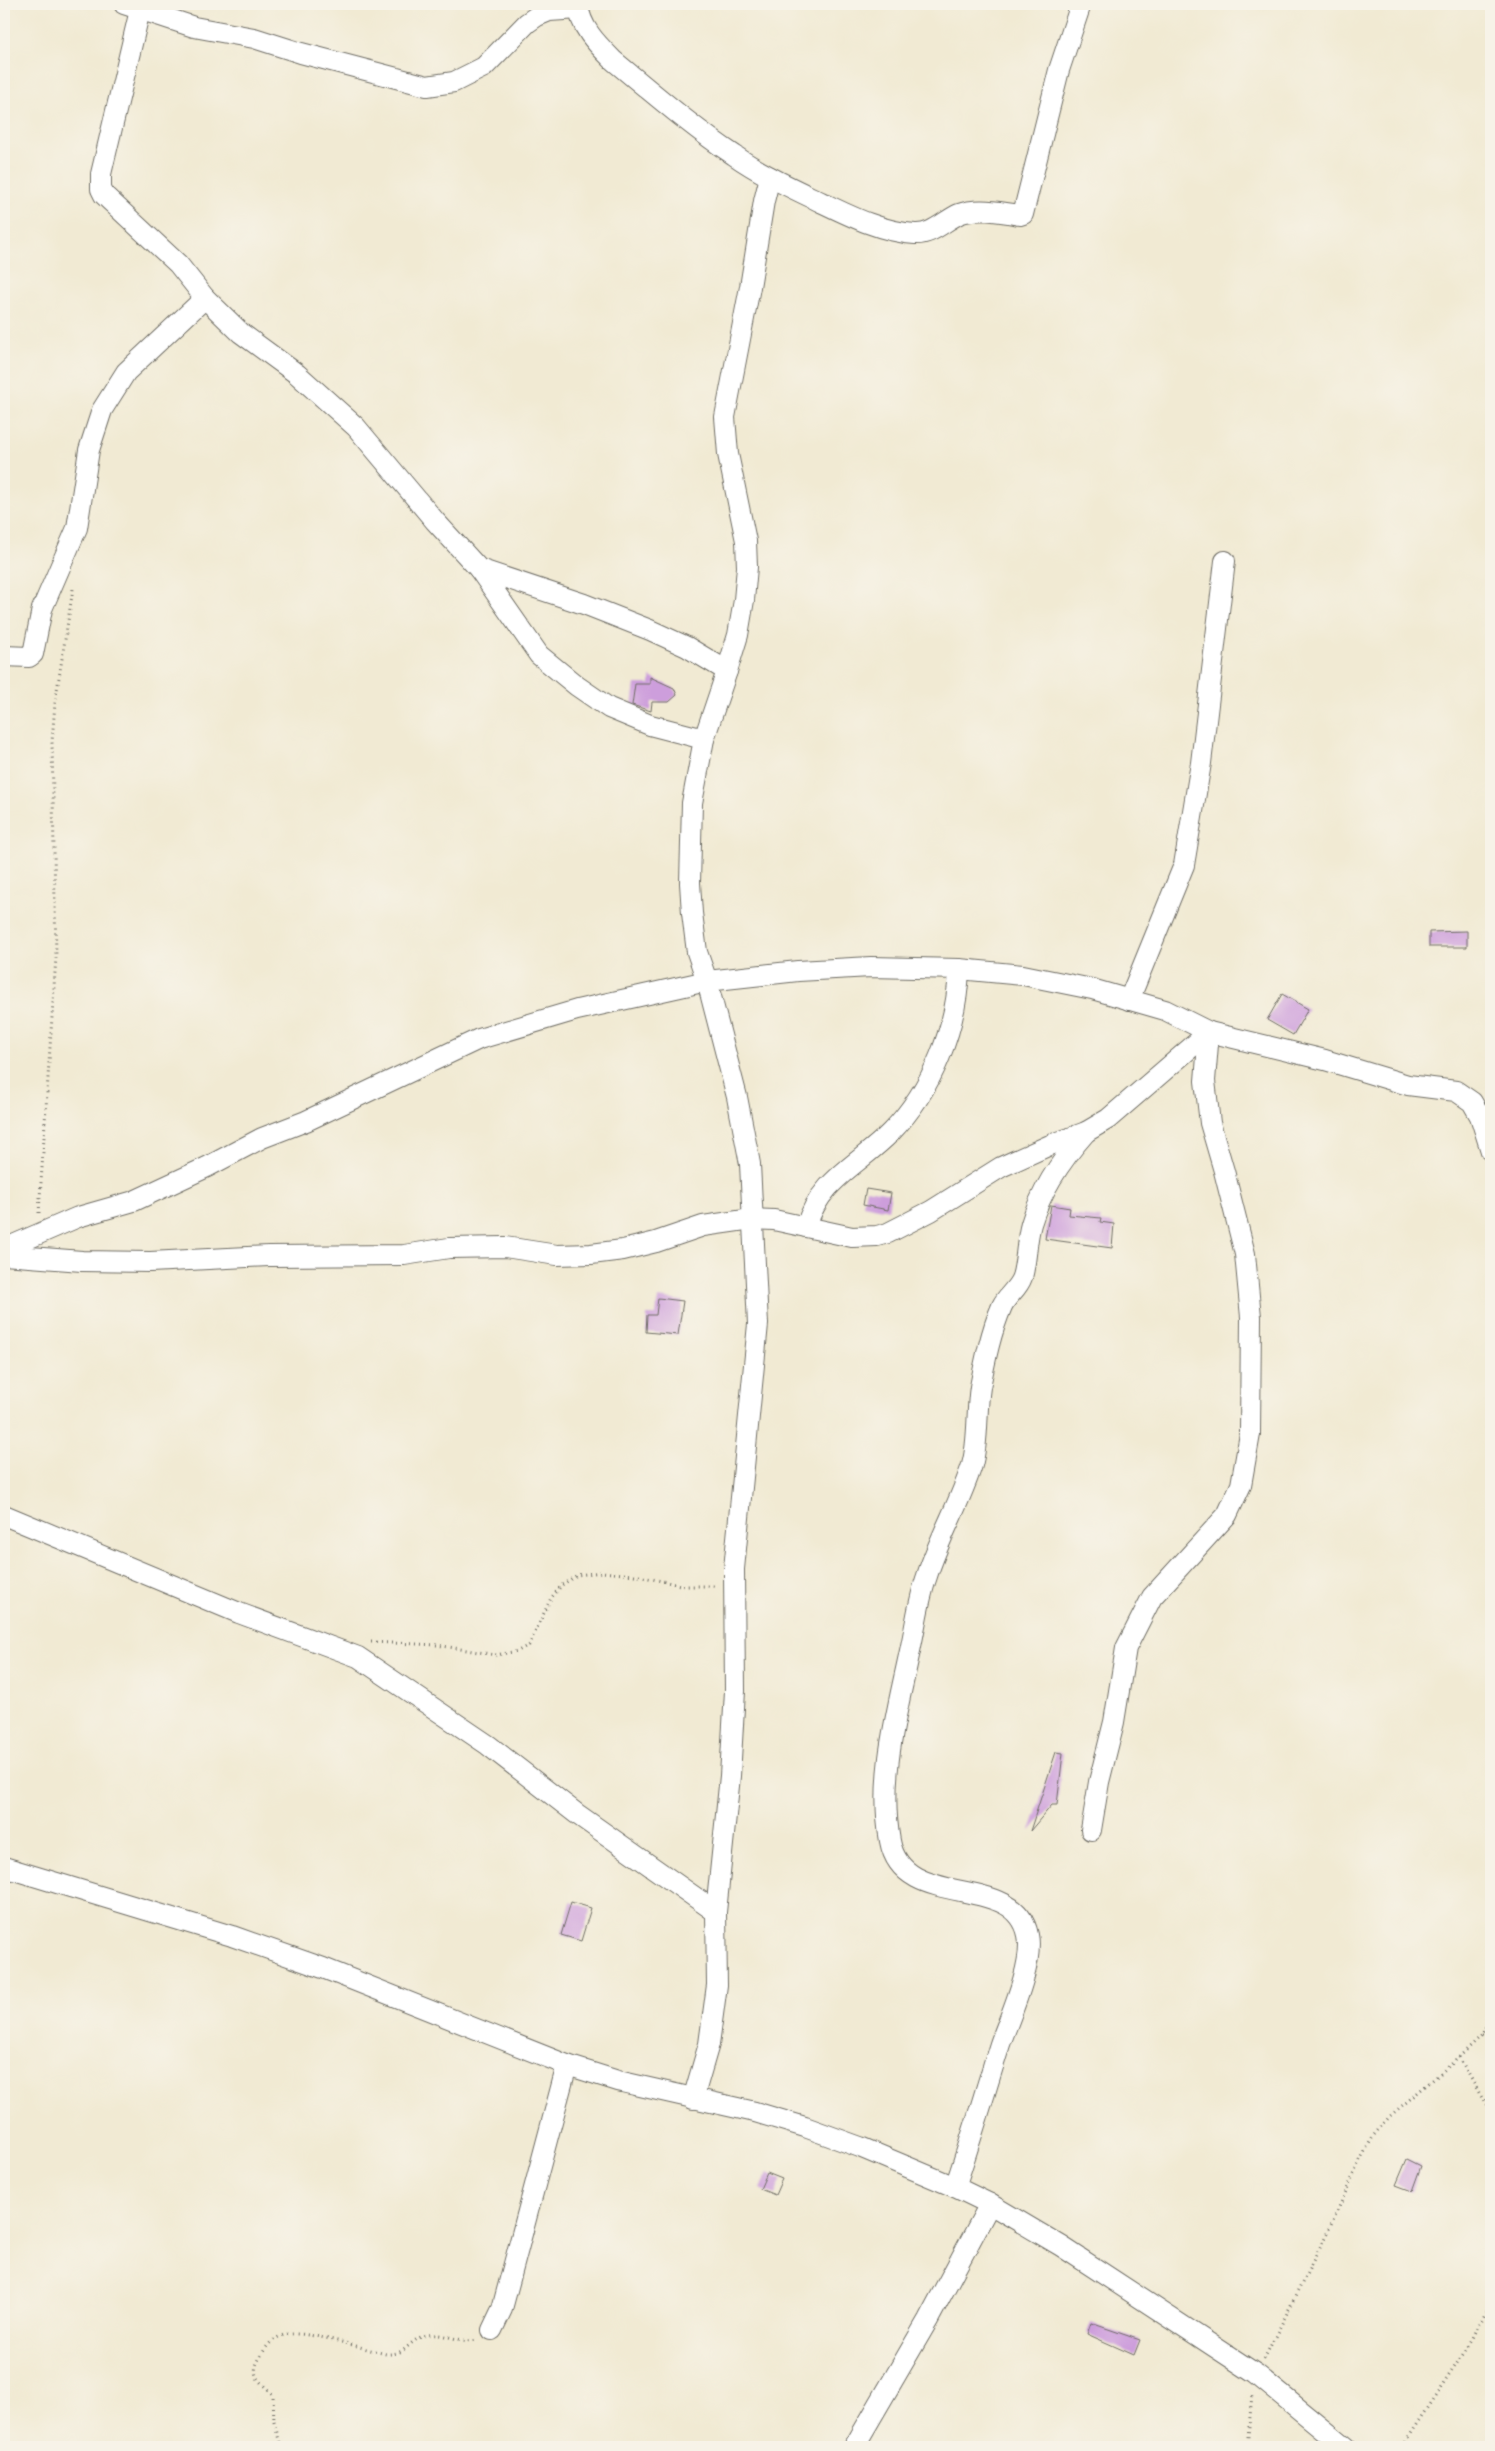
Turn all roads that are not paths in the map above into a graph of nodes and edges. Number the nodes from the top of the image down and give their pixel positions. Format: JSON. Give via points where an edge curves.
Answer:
{"nodes":[{"id":1,"x":1081,"y":4,"type":"edge"},
{"id":2,"x":578,"y":6,"type":"edge"},
{"id":3,"x":132,"y":7,"type":"edge"},
{"id":4,"x":770,"y":177,"type":"junction"},
{"id":5,"x":205,"y":298,"type":"junction"},
{"id":6,"x":1225,"y":561,"type":"dead end"},
{"id":7,"x":479,"y":569,"type":"junction"},
{"id":8,"x":4,"y":656,"type":"edge"},
{"id":9,"x":728,"y":671,"type":"junction"},
{"id":10,"x":704,"y":739,"type":"junction"},
{"id":11,"x":959,"y":969,"type":"junction"},
{"id":12,"x":707,"y":981,"type":"junction"},
{"id":13,"x":1128,"y":1000,"type":"junction"},
{"id":14,"x":1209,"y":1032,"type":"junction"},
{"id":15,"x":1086,"y":1132,"type":"junction"},
{"id":16,"x":1491,"y":1151,"type":"edge"},
{"id":17,"x":752,"y":1219,"type":"junction"},
{"id":18,"x":806,"y":1227,"type":"junction"},
{"id":19,"x":4,"y":1249,"type":"edge"},
{"id":20,"x":4,"y":1255,"type":"edge"},
{"id":21,"x":4,"y":1515,"type":"edge"},
{"id":22,"x":1091,"y":1830,"type":"dead end"},
{"id":23,"x":4,"y":1868,"type":"edge"},
{"id":24,"x":716,"y":1912,"type":"junction"},
{"id":25,"x":567,"y":2065,"type":"junction"},
{"id":26,"x":693,"y":2099,"type":"junction"},
{"id":27,"x":955,"y":2187,"type":"junction"},
{"id":28,"x":990,"y":2204,"type":"junction"},
{"id":29,"x":492,"y":2330,"type":"road end"},
{"id":30,"x":854,"y":2447,"type":"edge"},
{"id":31,"x":1345,"y":2447,"type":"edge"}],
"edges":[{"from":1,"to":4,"type":"street","via":[[1059,70],[1021,215],[968,212],[935,229],[915,234],[852,217]]},
{"from":2,"to":3,"type":"street","via":[[537,16],[484,67],[454,82],[428,86],[254,38],[194,27]]},
{"from":2,"to":4,"type":"street","via":[[584,25],[614,61],[734,156]]},
{"from":3,"to":5,"type":"street","via":[[101,174],[101,189],[178,264]]},
{"from":4,"to":9,"type":"street","via":[[725,417],[728,454],[746,541],[747,567],[738,635]]},
{"from":5,"to":7,"type":"street","via":[[241,333],[297,374],[356,427]]},
{"from":5,"to":8,"type":"street","via":[[126,372],[109,397],[90,450],[77,528],[42,609],[33,654],[29,657]]},
{"from":6,"to":13,"type":"street","via":[[1200,772],[1184,865]]},
{"from":7,"to":9,"type":"street","via":[[650,630],[688,647]]},
{"from":7,"to":10,"type":"street","via":[[539,655],[577,686],[609,708],[650,725]]},
{"from":9,"to":10,"type":"street"},
{"from":10,"to":12,"type":"street","via":[[692,802],[690,883],[697,952]]},
{"from":11,"to":12,"type":"street","via":[[871,966]]},
{"from":11,"to":13,"type":"street","via":[[1056,980]]},
{"from":11,"to":18,"type":"street","via":[[952,1026],[924,1086],[891,1132],[842,1172],[819,1197]]},
{"from":12,"to":17,"type":"street","via":[[750,1164]]},
{"from":12,"to":19,"type":"street","via":[[577,1010],[479,1039],[306,1121],[262,1138],[134,1201],[78,1217]]},
{"from":13,"to":14,"type":"street","via":[[1165,1010]]},
{"from":14,"to":15,"type":"street","via":[[1108,1119]]},
{"from":14,"to":16,"type":"street","via":[[1325,1060],[1408,1085],[1456,1091],[1472,1102]]},
{"from":14,"to":22,"type":"street","via":[[1205,1080],[1210,1123],[1245,1254],[1252,1355],[1250,1434],[1241,1485],[1227,1515],[1152,1598],[1126,1648]]},
{"from":15,"to":18,"type":"street","via":[[1050,1144],[1001,1167],[931,1211],[888,1233],[852,1237]]},
{"from":15,"to":27,"type":"street","via":[[1061,1163],[1044,1192],[1032,1223],[1020,1282],[1003,1303],[980,1390],[973,1461],[927,1574],[889,1762],[886,1812],[890,1843],[901,1868],[920,1880],[977,1894],[1006,1906],[1023,1922],[1028,1936],[1028,1956],[1019,1992]]},
{"from":17,"to":18,"type":"street"},
{"from":17,"to":20,"type":"street","via":[[703,1226],[656,1242],[591,1254],[556,1255],[505,1247],[449,1248],[404,1255],[269,1256],[150,1262]]},
{"from":17,"to":24,"type":"street","via":[[758,1324],[734,1583],[733,1737]]},
{"from":21,"to":24,"type":"street","via":[[239,1613],[358,1657],[488,1745],[592,1826]]},
{"from":23,"to":25,"type":"street","via":[[232,1936],[323,1968]]},
{"from":24,"to":26,"type":"street","via":[[717,1985],[709,2044]]},
{"from":25,"to":26,"type":"street"},
{"from":25,"to":29,"type":"street","via":[[502,2309]]},
{"from":26,"to":27,"type":"street","via":[[756,2112],[805,2127]]},
{"from":27,"to":28,"type":"street"},
{"from":28,"to":30,"type":"street","via":[[928,2320]]},
{"from":28,"to":31,"type":"street","via":[[1061,2246],[1256,2374]]}]}
